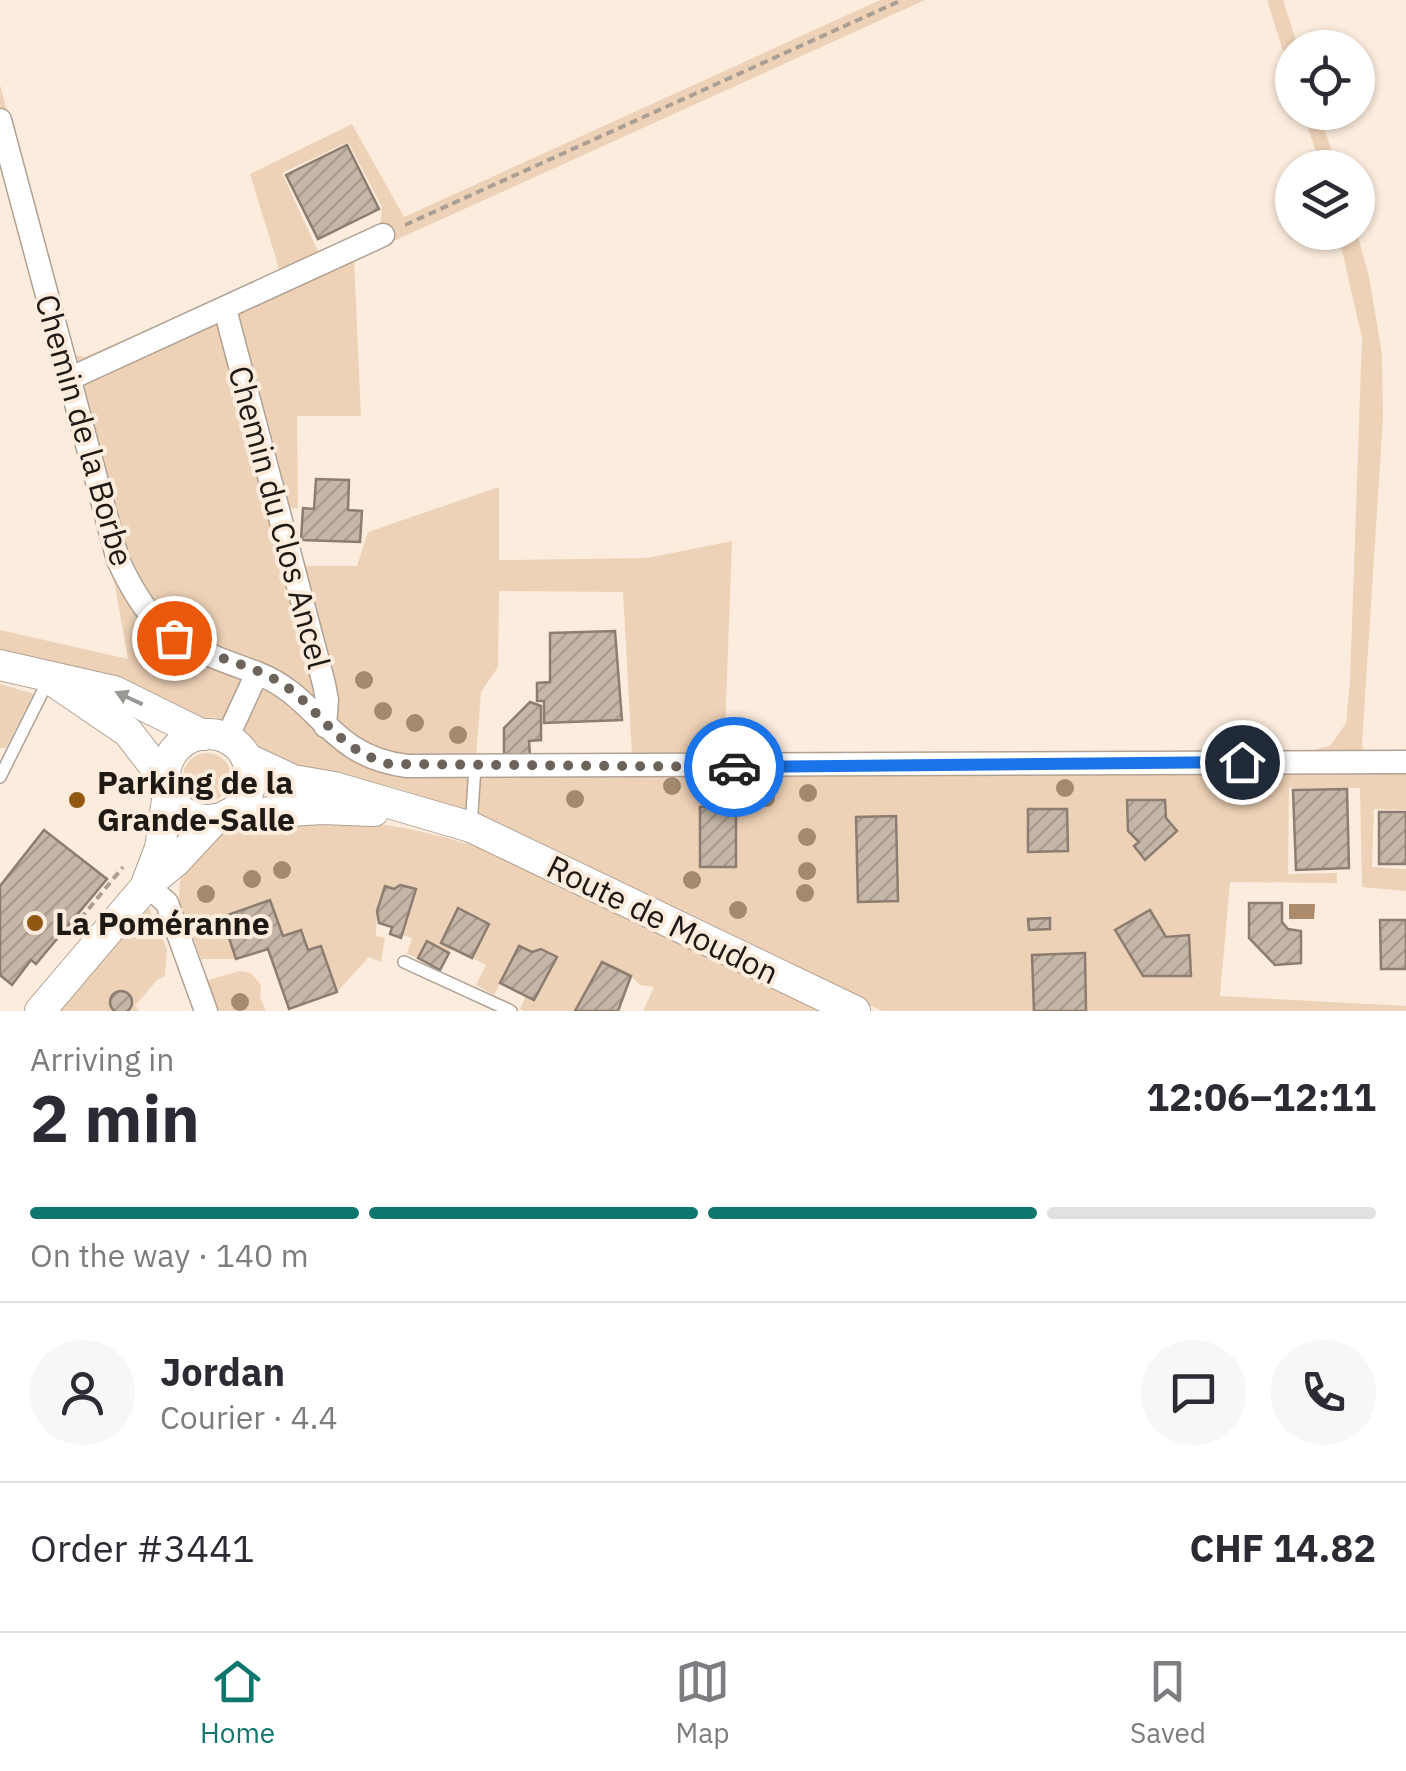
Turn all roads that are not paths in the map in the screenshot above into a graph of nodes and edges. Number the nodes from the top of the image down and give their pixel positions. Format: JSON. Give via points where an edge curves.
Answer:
{"nodes":[{"id":1,"x":0,"y":120,"type":"edge"},
{"id":2,"x":383,"y":235,"type":"road end"},
{"id":3,"x":225,"y":310,"type":"junction"},
{"id":4,"x":69,"y":379,"type":"junction"},
{"id":5,"x":0,"y":665,"type":"edge"},
{"id":6,"x":257,"y":672,"type":"junction"},
{"id":7,"x":49,"y":678,"type":"junction"},
{"id":8,"x":325,"y":726,"type":"junction"},
{"id":9,"x":225,"y":744,"type":"junction"},
{"id":10,"x":1406,"y":762,"type":"edge"},
{"id":11,"x":475,"y":767,"type":"junction"},
{"id":12,"x":0,"y":777,"type":"edge"},
{"id":13,"x":166,"y":786,"type":"junction"},
{"id":14,"x":221,"y":817,"type":"junction"},
{"id":15,"x":470,"y":827,"type":"junction"},
{"id":16,"x":135,"y":874,"type":"junction"},
{"id":17,"x":404,"y":962,"type":"dead end"},
{"id":18,"x":40,"y":1011,"type":"edge"},
{"id":19,"x":206,"y":1011,"type":"edge"},
{"id":20,"x":510,"y":1011,"type":"edge"},
{"id":21,"x":855,"y":1011,"type":"edge"}],
"edges":[{"from":1,"to":4,"type":"street","name":"Chemin de la Borbe"},
{"from":2,"to":3,"type":"street"},
{"from":3,"to":4,"type":"street"},
{"from":3,"to":8,"type":"street","name":"Chemin du Clos Ancel","via":[[324,684]]},
{"from":4,"to":6,"type":"street","name":"Chemin de la Borbe","via":[[108,532],[134,595],[174,638]]},
{"from":5,"to":7,"type":"main road","name":"Route de Moudon"},
{"from":6,"to":8,"type":"street","name":"Chemin de la Borbe","via":[[288,688]]},
{"from":6,"to":9,"type":"street"},
{"from":9,"to":7,"type":"main road","name":"Route de Moudon","one_way":true,"via":[[114,691]]},
{"from":7,"to":12,"type":"lane"},
{"from":7,"to":13,"type":"main road","name":"Route de Moudon","via":[[128,732]]},
{"from":8,"to":11,"type":"street","name":"Chemin de la Borbe","via":[[356,752],[389,764]]},
{"from":9,"to":13,"type":"main road","via":[[179,745]]},
{"from":9,"to":14,"type":"main road","via":[[250,774],[240,805]]},
{"from":9,"to":15,"type":"main road","name":"Route de Moudon","via":[[293,780]]},
{"from":10,"to":11,"type":"street","name":"Chemin de la Borbe"},
{"from":11,"to":15,"type":"lane"},
{"from":13,"to":14,"type":"main road","via":[[187,814]]},
{"from":13,"to":16,"type":"main road","via":[[160,848]]},
{"from":14,"to":15,"type":"main road","name":"Route de Moudon","via":[[351,809]]},
{"from":14,"to":16,"type":"main road","via":[[175,862]]},
{"from":15,"to":21,"type":"main road","name":"Route de Moudon"},
{"from":16,"to":18,"type":"main road"},
{"from":16,"to":19,"type":"street","via":[[167,904]]},
{"from":17,"to":20,"type":"lane"}]}
